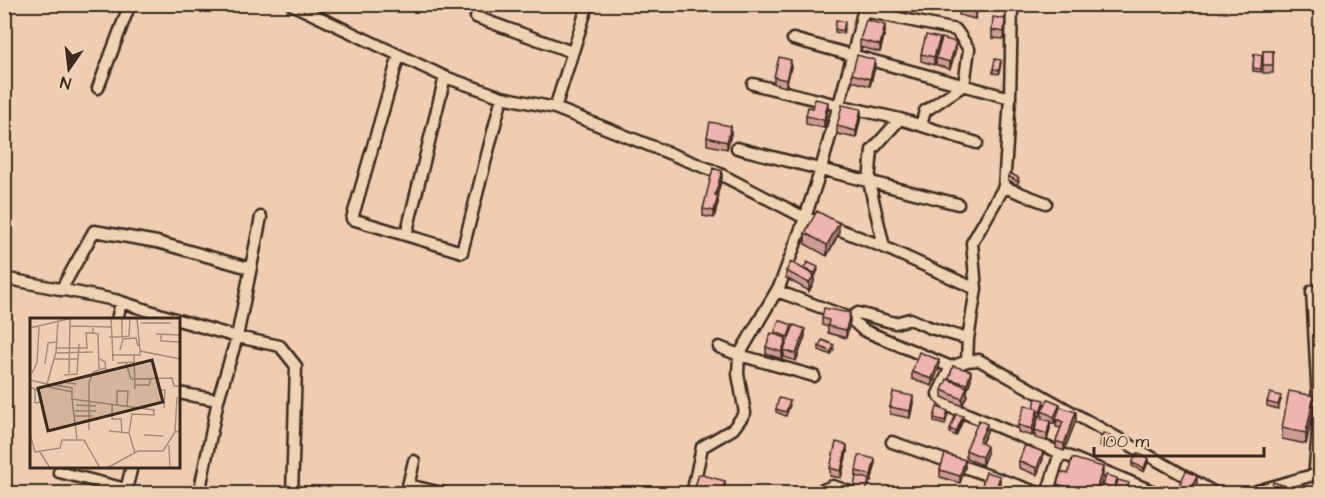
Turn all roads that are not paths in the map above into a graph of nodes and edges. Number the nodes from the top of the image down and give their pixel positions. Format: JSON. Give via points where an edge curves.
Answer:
{"nodes":[{"id":1,"x":130,"y":4,"type":"edge"},
{"id":2,"x":291,"y":4,"type":"edge"},
{"id":3,"x":588,"y":4,"type":"edge"},
{"id":4,"x":1012,"y":4,"type":"edge"},
{"id":5,"x":864,"y":8,"type":"edge"},
{"id":6,"x":476,"y":17,"type":"dead end"},
{"id":7,"x":793,"y":39,"type":"dead end"},
{"id":8,"x":573,"y":52,"type":"junction"},
{"id":9,"x":853,"y":54,"type":"junction"},
{"id":10,"x":399,"y":55,"type":"junction"},
{"id":11,"x":445,"y":76,"type":"junction"},
{"id":12,"x":753,"y":84,"type":"dead end"},
{"id":13,"x":964,"y":85,"type":"junction"},
{"id":14,"x":98,"y":88,"type":"dead end"},
{"id":15,"x":502,"y":97,"type":"junction"},
{"id":16,"x":1010,"y":98,"type":"junction"},
{"id":17,"x":838,"y":105,"type":"junction"},
{"id":18,"x":555,"y":108,"type":"junction"},
{"id":19,"x":900,"y":119,"type":"junction"},
{"id":20,"x":921,"y":125,"type":"junction"},
{"id":21,"x":977,"y":142,"type":"dead end"},
{"id":22,"x":736,"y":148,"type":"dead end"},
{"id":23,"x":821,"y":170,"type":"junction"},
{"id":24,"x":869,"y":182,"type":"junction"},
{"id":25,"x":1004,"y":187,"type":"junction"},
{"id":26,"x":1046,"y":203,"type":"dead end"},
{"id":27,"x":958,"y":204,"type":"dead end"},
{"id":28,"x":261,"y":217,"type":"dead end"},
{"id":29,"x":805,"y":218,"type":"junction"},
{"id":30,"x":406,"y":235,"type":"junction"},
{"id":31,"x":884,"y":247,"type":"junction"},
{"id":32,"x":249,"y":268,"type":"junction"},
{"id":33,"x":4,"y":278,"type":"edge"},
{"id":34,"x":976,"y":289,"type":"junction"},
{"id":35,"x":61,"y":290,"type":"junction"},
{"id":36,"x":777,"y":291,"type":"junction"},
{"id":37,"x":1312,"y":291,"type":"dead end"},
{"id":38,"x":121,"y":302,"type":"junction"},
{"id":39,"x":117,"y":318,"type":"edge"},
{"id":40,"x":172,"y":318,"type":"edge"},
{"id":41,"x":850,"y":318,"type":"junction"},
{"id":42,"x":180,"y":321,"type":"edge"},
{"id":43,"x":1317,"y":334,"type":"edge"},
{"id":44,"x":237,"y":337,"type":"junction"},
{"id":45,"x":968,"y":339,"type":"junction"},
{"id":46,"x":719,"y":347,"type":"dead end"},
{"id":47,"x":739,"y":355,"type":"junction"},
{"id":48,"x":967,"y":361,"type":"junction"},
{"id":49,"x":951,"y":367,"type":"junction"},
{"id":50,"x":814,"y":376,"type":"dead end"},
{"id":51,"x":180,"y":393,"type":"edge"},
{"id":52,"x":218,"y":400,"type":"junction"},
{"id":53,"x":1320,"y":418,"type":"edge"},
{"id":54,"x":892,"y":442,"type":"dead end"},
{"id":55,"x":1060,"y":453,"type":"junction"},
{"id":56,"x":414,"y":461,"type":"dead end"},
{"id":57,"x":132,"y":468,"type":"edge"},
{"id":58,"x":59,"y":472,"type":"dead end"},
{"id":59,"x":1320,"y":472,"type":"edge"},
{"id":60,"x":407,"y":489,"type":"edge"},
{"id":61,"x":126,"y":491,"type":"edge"},
{"id":62,"x":848,"y":491,"type":"dead end"},
{"id":63,"x":200,"y":494,"type":"edge"},
{"id":64,"x":292,"y":494,"type":"edge"},
{"id":65,"x":446,"y":494,"type":"edge"},
{"id":66,"x":692,"y":494,"type":"edge"},
{"id":67,"x":813,"y":494,"type":"edge"},
{"id":68,"x":1042,"y":494,"type":"edge"},
{"id":69,"x":1047,"y":494,"type":"edge"},
{"id":70,"x":1159,"y":494,"type":"edge"},
{"id":71,"x":1216,"y":494,"type":"edge"},
{"id":72,"x":1252,"y":494,"type":"edge"}],
"edges":[{"from":1,"to":14,"type":"street"},
{"from":2,"to":10,"type":"street"},
{"from":3,"to":8,"type":"street"},
{"from":4,"to":16,"type":"street"},
{"from":5,"to":9,"type":"street"},
{"from":5,"to":13,"type":"street","via":[[956,30],[969,49]]},
{"from":6,"to":8,"type":"street"},
{"from":7,"to":9,"type":"street"},
{"from":8,"to":18,"type":"street"},
{"from":9,"to":13,"type":"street"},
{"from":9,"to":17,"type":"street"},
{"from":10,"to":11,"type":"street"},
{"from":10,"to":30,"type":"street","via":[[352,219]]},
{"from":11,"to":15,"type":"street"},
{"from":11,"to":30,"type":"street"},
{"from":12,"to":17,"type":"street"},
{"from":13,"to":16,"type":"street"},
{"from":13,"to":20,"type":"street","via":[[925,111]]},
{"from":15,"to":18,"type":"street"},
{"from":15,"to":30,"type":"street","via":[[462,252]]},
{"from":16,"to":25,"type":"street"},
{"from":17,"to":19,"type":"street"},
{"from":17,"to":23,"type":"street"},
{"from":18,"to":29,"type":"street","via":[[714,171]]},
{"from":19,"to":20,"type":"street"},
{"from":19,"to":24,"type":"street","via":[[872,150]]},
{"from":20,"to":21,"type":"street"},
{"from":22,"to":23,"type":"street"},
{"from":23,"to":24,"type":"street"},
{"from":23,"to":29,"type":"street"},
{"from":24,"to":27,"type":"street"},
{"from":24,"to":31,"type":"street"},
{"from":25,"to":26,"type":"street"},
{"from":25,"to":34,"type":"street","via":[[972,243]]},
{"from":28,"to":32,"type":"street"},
{"from":29,"to":31,"type":"street"},
{"from":29,"to":36,"type":"street"},
{"from":31,"to":34,"type":"street"},
{"from":32,"to":35,"type":"street","via":[[157,242],[94,231]]},
{"from":32,"to":44,"type":"street"},
{"from":33,"to":35,"type":"street"},
{"from":34,"to":45,"type":"street"},
{"from":35,"to":38,"type":"street"},
{"from":36,"to":41,"type":"street"},
{"from":36,"to":47,"type":"street"},
{"from":37,"to":43,"type":"street"},
{"from":38,"to":39,"type":"street"},
{"from":38,"to":40,"type":"street"},
{"from":41,"to":45,"type":"street","via":[[858,313],[895,323],[910,319]]},
{"from":41,"to":49,"type":"street","via":[[863,330]]},
{"from":42,"to":44,"type":"street"},
{"from":43,"to":53,"type":"street"},
{"from":44,"to":52,"type":"street"},
{"from":44,"to":64,"type":"street","via":[[280,346],[296,366]]},
{"from":45,"to":48,"type":"street"},
{"from":46,"to":47,"type":"street"},
{"from":47,"to":50,"type":"street"},
{"from":47,"to":66,"type":"street","via":[[745,413],[733,429],[702,447]]},
{"from":48,"to":49,"type":"street"},
{"from":48,"to":71,"type":"street","via":[[978,360]]},
{"from":49,"to":55,"type":"street","via":[[938,394],[948,406]]},
{"from":51,"to":52,"type":"street"},
{"from":52,"to":63,"type":"street"},
{"from":53,"to":59,"type":"street","via":[[1316,467]]},
{"from":54,"to":68,"type":"street"},
{"from":55,"to":69,"type":"street"},
{"from":55,"to":70,"type":"street"},
{"from":56,"to":60,"type":"street"},
{"from":57,"to":61,"type":"street"},
{"from":58,"to":61,"type":"street"},
{"from":59,"to":72,"type":"street"},
{"from":60,"to":65,"type":"street"},
{"from":62,"to":67,"type":"street","via":[[833,486]]}]}
